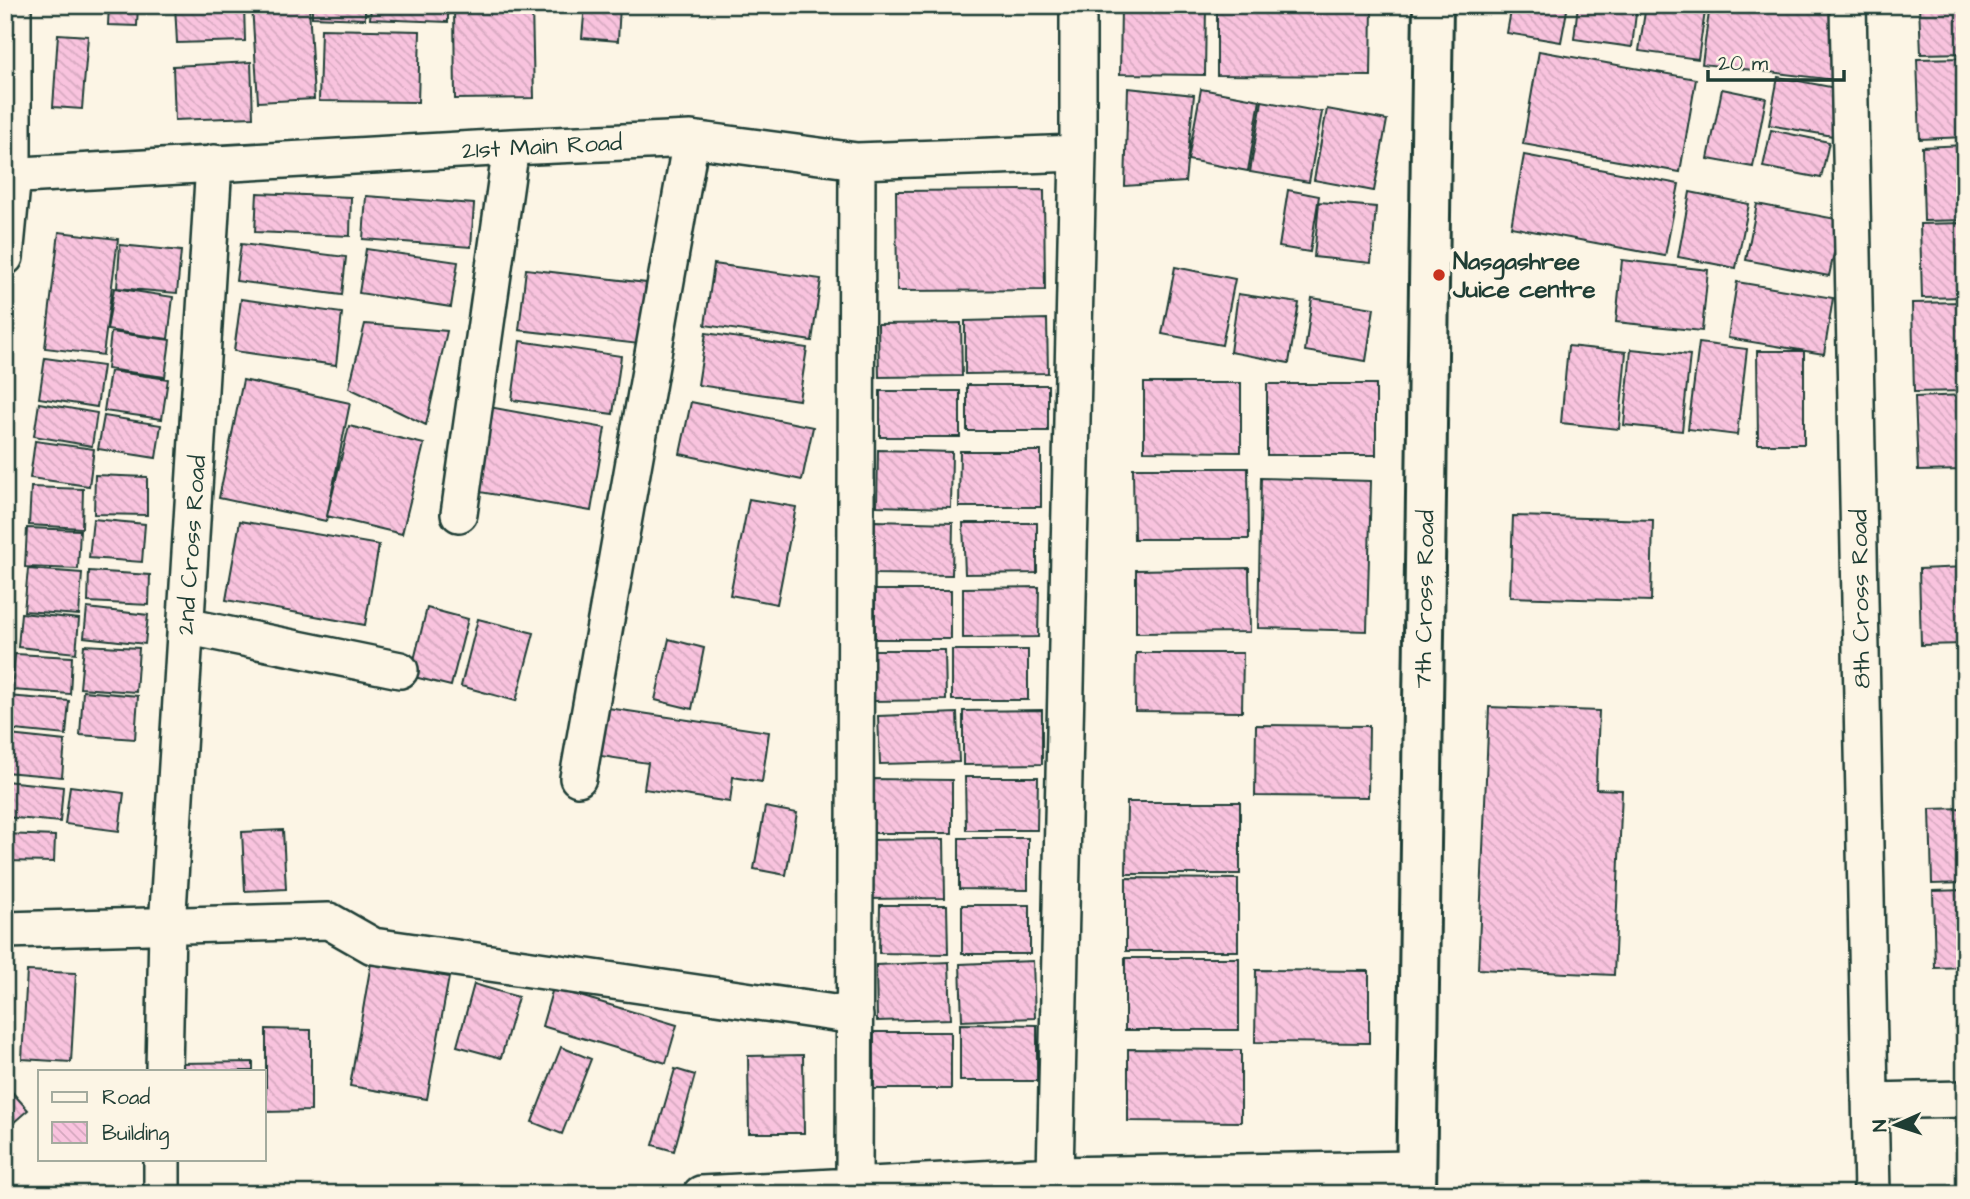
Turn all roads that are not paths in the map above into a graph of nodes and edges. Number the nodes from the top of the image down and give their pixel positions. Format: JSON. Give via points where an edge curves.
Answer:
{"nodes":[{"id":1,"x":13,"y":5,"type":"edge"},
{"id":2,"x":1078,"y":5,"type":"edge"},
{"id":3,"x":1433,"y":5,"type":"edge"},
{"id":4,"x":1848,"y":5,"type":"edge"},
{"id":5,"x":691,"y":139,"type":"junction"},
{"id":6,"x":511,"y":147,"type":"junction"},
{"id":7,"x":1078,"y":153,"type":"junction"},
{"id":8,"x":857,"y":161,"type":"junction"},
{"id":9,"x":215,"y":163,"type":"junction"},
{"id":10,"x":9,"y":175,"type":"edge"},
{"id":11,"x":5,"y":257,"type":"edge"},
{"id":12,"x":459,"y":514,"type":"dead end"},
{"id":13,"x":185,"y":626,"type":"junction"},
{"id":14,"x":400,"y":670,"type":"dead end"},
{"id":15,"x":578,"y":778,"type":"dead end"},
{"id":16,"x":167,"y":926,"type":"junction"},
{"id":17,"x":5,"y":930,"type":"edge"},
{"id":18,"x":855,"y":1016,"type":"junction"},
{"id":19,"x":164,"y":1070,"type":"edge"},
{"id":20,"x":1965,"y":1099,"type":"edge"},
{"id":21,"x":1870,"y":1101,"type":"junction"},
{"id":22,"x":162,"y":1160,"type":"edge"},
{"id":23,"x":1055,"y":1175,"type":"junction"},
{"id":24,"x":1416,"y":1182,"type":"edge"},
{"id":25,"x":854,"y":1185,"type":"junction"},
{"id":26,"x":162,"y":1194,"type":"edge"},
{"id":27,"x":701,"y":1194,"type":"edge"},
{"id":28,"x":1872,"y":1194,"type":"edge"}],
"edges":[{"from":1,"to":10,"type":"street"},
{"from":2,"to":7,"type":"street"},
{"from":3,"to":24,"type":"street","name":"7th Cross Road"},
{"from":4,"to":21,"type":"street","name":"8th Cross Road"},
{"from":5,"to":6,"type":"street","name":"21st Main Road"},
{"from":5,"to":8,"type":"street","name":"21st Main Road"},
{"from":5,"to":15,"type":"street"},
{"from":6,"to":9,"type":"street","name":"21st Main Road"},
{"from":6,"to":12,"type":"street"},
{"from":7,"to":8,"type":"street","name":"21st Main Road"},
{"from":7,"to":23,"type":"street"},
{"from":8,"to":18,"type":"street"},
{"from":9,"to":10,"type":"street","name":"21st Main Road"},
{"from":9,"to":13,"type":"street","name":"2nd Cross Road"},
{"from":10,"to":11,"type":"street"},
{"from":13,"to":14,"type":"street"},
{"from":13,"to":16,"type":"street","name":"2nd Cross Road"},
{"from":16,"to":17,"type":"street"},
{"from":16,"to":18,"type":"street","via":[[329,921],[373,946]]},
{"from":16,"to":19,"type":"street","name":"2nd Cross Road"},
{"from":18,"to":25,"type":"street"},
{"from":20,"to":21,"type":"street"},
{"from":21,"to":28,"type":"street","name":"8th Cross Road"},
{"from":22,"to":26,"type":"street"},
{"from":23,"to":24,"type":"street"},
{"from":23,"to":25,"type":"street"},
{"from":25,"to":27,"type":"street"}]}
